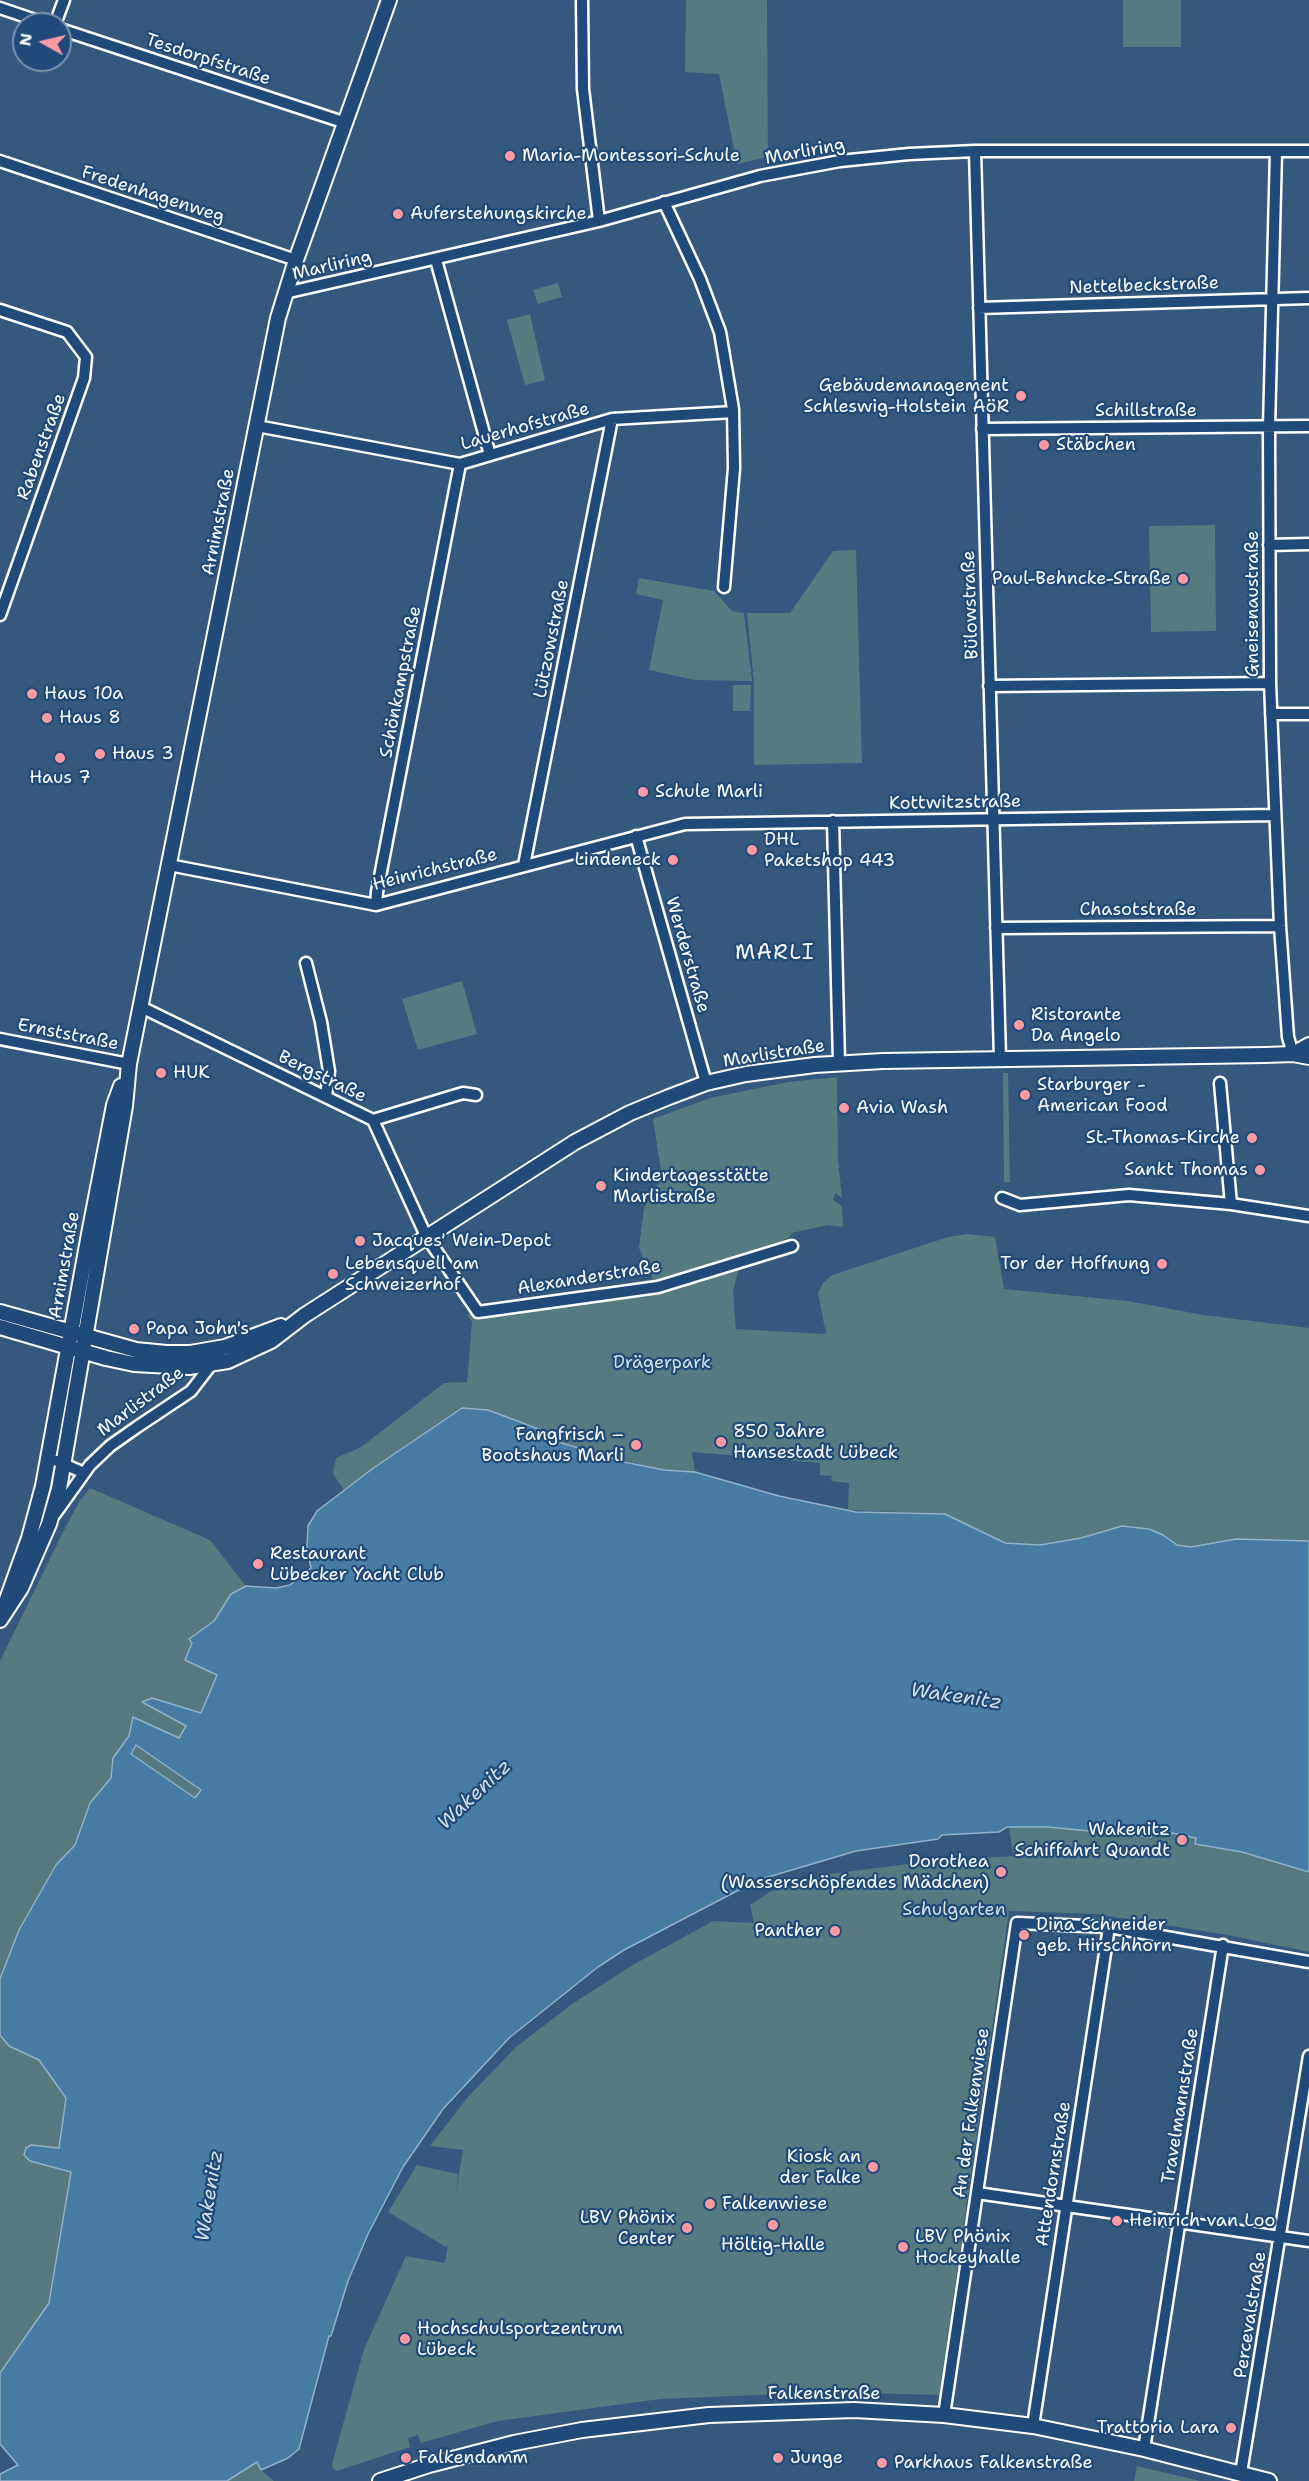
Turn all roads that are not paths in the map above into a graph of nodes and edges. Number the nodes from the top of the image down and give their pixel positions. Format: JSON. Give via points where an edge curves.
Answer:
{"nodes":[{"id":1,"x":389,"y":0,"type":"edge"},
{"id":2,"x":582,"y":0,"type":"edge"},
{"id":3,"x":72,"y":32,"type":"edge"},
{"id":4,"x":345,"y":123,"type":"junction"},
{"id":5,"x":975,"y":151,"type":"junction"},
{"id":6,"x":1309,"y":151,"type":"edge"},
{"id":7,"x":1276,"y":152,"type":"junction"},
{"id":8,"x":0,"y":161,"type":"edge"},
{"id":9,"x":664,"y":202,"type":"junction"},
{"id":10,"x":599,"y":221,"type":"junction"},
{"id":11,"x":297,"y":260,"type":"junction"},
{"id":12,"x":436,"y":260,"type":"junction"},
{"id":13,"x":285,"y":293,"type":"junction"},
{"id":14,"x":1273,"y":298,"type":"junction"},
{"id":15,"x":1309,"y":298,"type":"edge"},
{"id":16,"x":979,"y":308,"type":"junction"},
{"id":17,"x":0,"y":310,"type":"edge"},
{"id":18,"x":734,"y":412,"type":"junction"},
{"id":19,"x":612,"y":419,"type":"junction"},
{"id":20,"x":257,"y":426,"type":"junction"},
{"id":21,"x":1309,"y":426,"type":"edge"},
{"id":22,"x":1269,"y":427,"type":"junction"},
{"id":23,"x":982,"y":429,"type":"junction"},
{"id":24,"x":490,"y":455,"type":"junction"},
{"id":25,"x":460,"y":464,"type":"junction"},
{"id":26,"x":1309,"y":544,"type":"edge"},
{"id":27,"x":1269,"y":545,"type":"junction"},
{"id":28,"x":724,"y":587,"type":"dead end"},
{"id":29,"x":0,"y":615,"type":"edge"},
{"id":30,"x":1270,"y":683,"type":"junction"},
{"id":31,"x":990,"y":686,"type":"junction"},
{"id":32,"x":1271,"y":714,"type":"junction"},
{"id":33,"x":1309,"y":714,"type":"edge"},
{"id":34,"x":1275,"y":815,"type":"junction"},
{"id":35,"x":993,"y":819,"type":"junction"},
{"id":36,"x":833,"y":821,"type":"junction"},
{"id":37,"x":636,"y":836,"type":"junction"},
{"id":38,"x":170,"y":865,"type":"junction"},
{"id":39,"x":524,"y":865,"type":"junction"},
{"id":40,"x":376,"y":905,"type":"junction"},
{"id":41,"x":1280,"y":926,"type":"junction"},
{"id":42,"x":996,"y":928,"type":"junction"},
{"id":43,"x":306,"y":963,"type":"dead end"},
{"id":44,"x":141,"y":1007,"type":"junction"},
{"id":45,"x":0,"y":1039,"type":"edge"},
{"id":46,"x":1309,"y":1045,"type":"edge"},
{"id":47,"x":1293,"y":1054,"type":"junction"},
{"id":48,"x":1309,"y":1057,"type":"edge"},
{"id":49,"x":1000,"y":1058,"type":"junction"},
{"id":50,"x":839,"y":1062,"type":"junction"},
{"id":51,"x":129,"y":1064,"type":"junction"},
{"id":52,"x":706,"y":1083,"type":"junction"},
{"id":53,"x":1220,"y":1083,"type":"dead end"},
{"id":54,"x":476,"y":1095,"type":"dead end"},
{"id":55,"x":326,"y":1097,"type":"junction"},
{"id":56,"x":373,"y":1120,"type":"junction"},
{"id":57,"x":1002,"y":1198,"type":"dead end"},
{"id":58,"x":1231,"y":1204,"type":"junction"},
{"id":59,"x":1309,"y":1216,"type":"edge"},
{"id":60,"x":426,"y":1236,"type":"junction"},
{"id":61,"x":792,"y":1246,"type":"dead end"},
{"id":62,"x":0,"y":1312,"type":"edge"},
{"id":63,"x":0,"y":1326,"type":"edge"},
{"id":64,"x":86,"y":1337,"type":"junction"},
{"id":65,"x":70,"y":1340,"type":"junction"},
{"id":66,"x":244,"y":1348,"type":"junction"},
{"id":67,"x":84,"y":1352,"type":"junction"},
{"id":68,"x":211,"y":1365,"type":"junction"},
{"id":69,"x":49,"y":1458,"type":"junction"},
{"id":70,"x":64,"y":1464,"type":"junction"},
{"id":71,"x":87,"y":1469,"type":"junction"},
{"id":72,"x":49,"y":1524,"type":"junction"},
{"id":73,"x":1,"y":1619,"type":"edge"},
{"id":74,"x":1109,"y":1927,"type":"junction"},
{"id":75,"x":1223,"y":1946,"type":"junction"},
{"id":76,"x":1309,"y":1962,"type":"edge"},
{"id":77,"x":1309,"y":2056,"type":"edge"},
{"id":78,"x":977,"y":2193,"type":"junction"},
{"id":79,"x":1065,"y":2206,"type":"junction"},
{"id":80,"x":1179,"y":2223,"type":"junction"},
{"id":81,"x":1280,"y":2236,"type":"junction"},
{"id":82,"x":1309,"y":2241,"type":"edge"},
{"id":83,"x":944,"y":2415,"type":"junction"},
{"id":84,"x":1033,"y":2426,"type":"junction"},
{"id":85,"x":1144,"y":2449,"type":"junction"},
{"id":86,"x":1241,"y":2473,"type":"junction"},
{"id":87,"x":380,"y":2481,"type":"edge"},
{"id":88,"x":1269,"y":2481,"type":"edge"}],
"edges":[{"from":1,"to":4,"type":"main road","name":"Arnimstraße"},
{"from":2,"to":10,"type":"street","via":[[583,89]]},
{"from":3,"to":4,"type":"street","name":"Tesdorpfstraße"},
{"from":4,"to":11,"type":"main road","name":"Arnimstraße"},
{"from":5,"to":7,"type":"street","name":"Marliring"},
{"from":5,"to":9,"type":"street","name":"Marliring","via":[[816,164]]},
{"from":5,"to":16,"type":"street","name":"Bülowstraße"},
{"from":6,"to":7,"type":"street","name":"Marliring"},
{"from":7,"to":14,"type":"street","name":"Gneisenaustraße"},
{"from":8,"to":11,"type":"street","name":"Fredenhagenweg"},
{"from":9,"to":10,"type":"street","name":"Marliring"},
{"from":9,"to":18,"type":"street","via":[[720,332]]},
{"from":10,"to":12,"type":"street","name":"Marliring"},
{"from":11,"to":13,"type":"main road","name":"Arnimstraße"},
{"from":12,"to":13,"type":"street","name":"Marliring"},
{"from":12,"to":24,"type":"street"},
{"from":13,"to":20,"type":"main road","name":"Arnimstraße"},
{"from":14,"to":15,"type":"street","name":"Nettelbeckstraße"},
{"from":14,"to":16,"type":"street","name":"Nettelbeckstraße"},
{"from":14,"to":22,"type":"street","name":"Gneisenaustraße"},
{"from":16,"to":23,"type":"street","name":"Bülowstraße"},
{"from":17,"to":29,"type":"street","name":"Rabenstraße","via":[[67,332],[86,357],[84,378]]},
{"from":18,"to":19,"type":"street","name":"Lauerhofstraße"},
{"from":18,"to":28,"type":"street","via":[[734,468]]},
{"from":19,"to":24,"type":"street","name":"Lauerhofstraße"},
{"from":19,"to":39,"type":"street","name":"Lützowstraße"},
{"from":20,"to":25,"type":"street","name":"Lauerhofstraße"},
{"from":20,"to":38,"type":"main road","name":"Arnimstraße"},
{"from":21,"to":22,"type":"street","name":"Schillstraße"},
{"from":22,"to":23,"type":"street","name":"Schillstraße"},
{"from":22,"to":27,"type":"street","name":"Gneisenaustraße"},
{"from":23,"to":31,"type":"street","name":"Bülowstraße"},
{"from":24,"to":25,"type":"street","name":"Lauerhofstraße"},
{"from":25,"to":40,"type":"street","name":"Schönkampstraße"},
{"from":26,"to":27,"type":"street"},
{"from":27,"to":30,"type":"street","name":"Gneisenaustraße"},
{"from":30,"to":31,"type":"street"},
{"from":30,"to":32,"type":"street","name":"Gneisenaustraße"},
{"from":31,"to":35,"type":"street","name":"Bülowstraße"},
{"from":32,"to":33,"type":"street"},
{"from":32,"to":34,"type":"street","name":"Gneisenaustraße"},
{"from":34,"to":35,"type":"street","name":"Kottwitzstraße"},
{"from":34,"to":41,"type":"street","name":"Gneisenaustraße"},
{"from":35,"to":36,"type":"street","name":"Kottwitzstraße"},
{"from":35,"to":42,"type":"street","name":"Bülowstraße"},
{"from":36,"to":37,"type":"street","name":"Kottwitzstraße","via":[[685,824]]},
{"from":36,"to":50,"type":"street"},
{"from":37,"to":39,"type":"street","name":"Heinrichstraße"},
{"from":37,"to":52,"type":"street","name":"Werderstraße"},
{"from":38,"to":40,"type":"street","name":"Heinrichstraße"},
{"from":38,"to":44,"type":"main road","name":"Arnimstraße"},
{"from":39,"to":40,"type":"street","name":"Heinrichstraße"},
{"from":41,"to":42,"type":"street","name":"Chasotstraße"},
{"from":41,"to":47,"type":"street","name":"Gneisenaustraße","via":[[1287,1031]]},
{"from":42,"to":49,"type":"street","name":"Bülowstraße"},
{"from":43,"to":55,"type":"street","via":[[329,1071]]},
{"from":44,"to":51,"type":"main road","name":"Arnimstraße"},
{"from":44,"to":55,"type":"street","name":"Bergstraße"},
{"from":45,"to":51,"type":"street","name":"Ernststraße"},
{"from":46,"to":47,"type":"main road","name":"Marlistraße"},
{"from":47,"to":48,"type":"main road"},
{"from":47,"to":49,"type":"main road","name":"Marlistraße"},
{"from":49,"to":50,"type":"main road","name":"Marlistraße"},
{"from":50,"to":52,"type":"main road","name":"Marlistraße"},
{"from":51,"to":64,"type":"main road","name":"Arnimstraße"},
{"from":51,"to":65,"type":"main road","name":"Arnimstraße","via":[[114,1105]]},
{"from":52,"to":60,"type":"main road","name":"Marlistraße","via":[[630,1113],[575,1142]]},
{"from":53,"to":58,"type":"street"},
{"from":54,"to":56,"type":"street","via":[[463,1093]]},
{"from":55,"to":56,"type":"street","name":"Bergstraße"},
{"from":56,"to":60,"type":"street","name":"Bergstraße"},
{"from":57,"to":58,"type":"street","via":[[1020,1205],[1129,1195]]},
{"from":58,"to":59,"type":"street"},
{"from":60,"to":61,"type":"street","name":"Alexanderstraße","via":[[478,1312],[658,1287]]},
{"from":60,"to":66,"type":"main road","name":"Marlistraße","via":[[304,1315]]},
{"from":62,"to":65,"type":"main road"},
{"from":63,"to":65,"type":"main road"},
{"from":64,"to":65,"type":"main road"},
{"from":64,"to":66,"type":"main road","via":[[166,1353]]},
{"from":64,"to":67,"type":"main road","name":"Arnimstraße"},
{"from":65,"to":67,"type":"main road"},
{"from":65,"to":69,"type":"main road","name":"Arnimstraße"},
{"from":66,"to":68,"type":"main road","via":[[228,1361]]},
{"from":67,"to":68,"type":"main road","via":[[134,1364]]},
{"from":67,"to":70,"type":"main road","name":"Arnimstraße"},
{"from":68,"to":71,"type":"street","name":"Marlistraße","via":[[191,1391],[110,1446]]},
{"from":69,"to":70,"type":"street"},
{"from":69,"to":73,"type":"main road","name":"Arnimstraße","via":[[29,1538]]},
{"from":70,"to":71,"type":"street"},
{"from":70,"to":72,"type":"main road","name":"Arnimstraße"},
{"from":71,"to":72,"type":"street","name":"Marlistraße"},
{"from":72,"to":73,"type":"main road","name":"Arnimstraße","via":[[21,1588]]},
{"from":74,"to":75,"type":"street"},
{"from":74,"to":78,"type":"street","name":"An der Falkenwiese","via":[[1017,1923]]},
{"from":74,"to":79,"type":"street","name":"Attendornstraße"},
{"from":75,"to":76,"type":"street"},
{"from":75,"to":80,"type":"street","name":"Travelmannstraße"},
{"from":77,"to":81,"type":"street","name":"Percevalstraße"},
{"from":78,"to":79,"type":"street"},
{"from":78,"to":83,"type":"street","name":"An der Falkenwiese"},
{"from":79,"to":80,"type":"street"},
{"from":79,"to":84,"type":"street","name":"Attendornstraße"},
{"from":80,"to":81,"type":"street"},
{"from":80,"to":85,"type":"street","name":"Travelmannstraße"},
{"from":81,"to":82,"type":"street"},
{"from":81,"to":86,"type":"street","name":"Percevalstraße"},
{"from":83,"to":84,"type":"main road","name":"Falkenstraße"},
{"from":83,"to":87,"type":"main road","name":"Falkenstraße","via":[[790,2411],[650,2421],[514,2443]]},
{"from":84,"to":85,"type":"main road","name":"Falkenstraße"},
{"from":85,"to":86,"type":"main road","name":"Falkenstraße"},
{"from":86,"to":88,"type":"main road","name":"Falkenstraße"}]}
